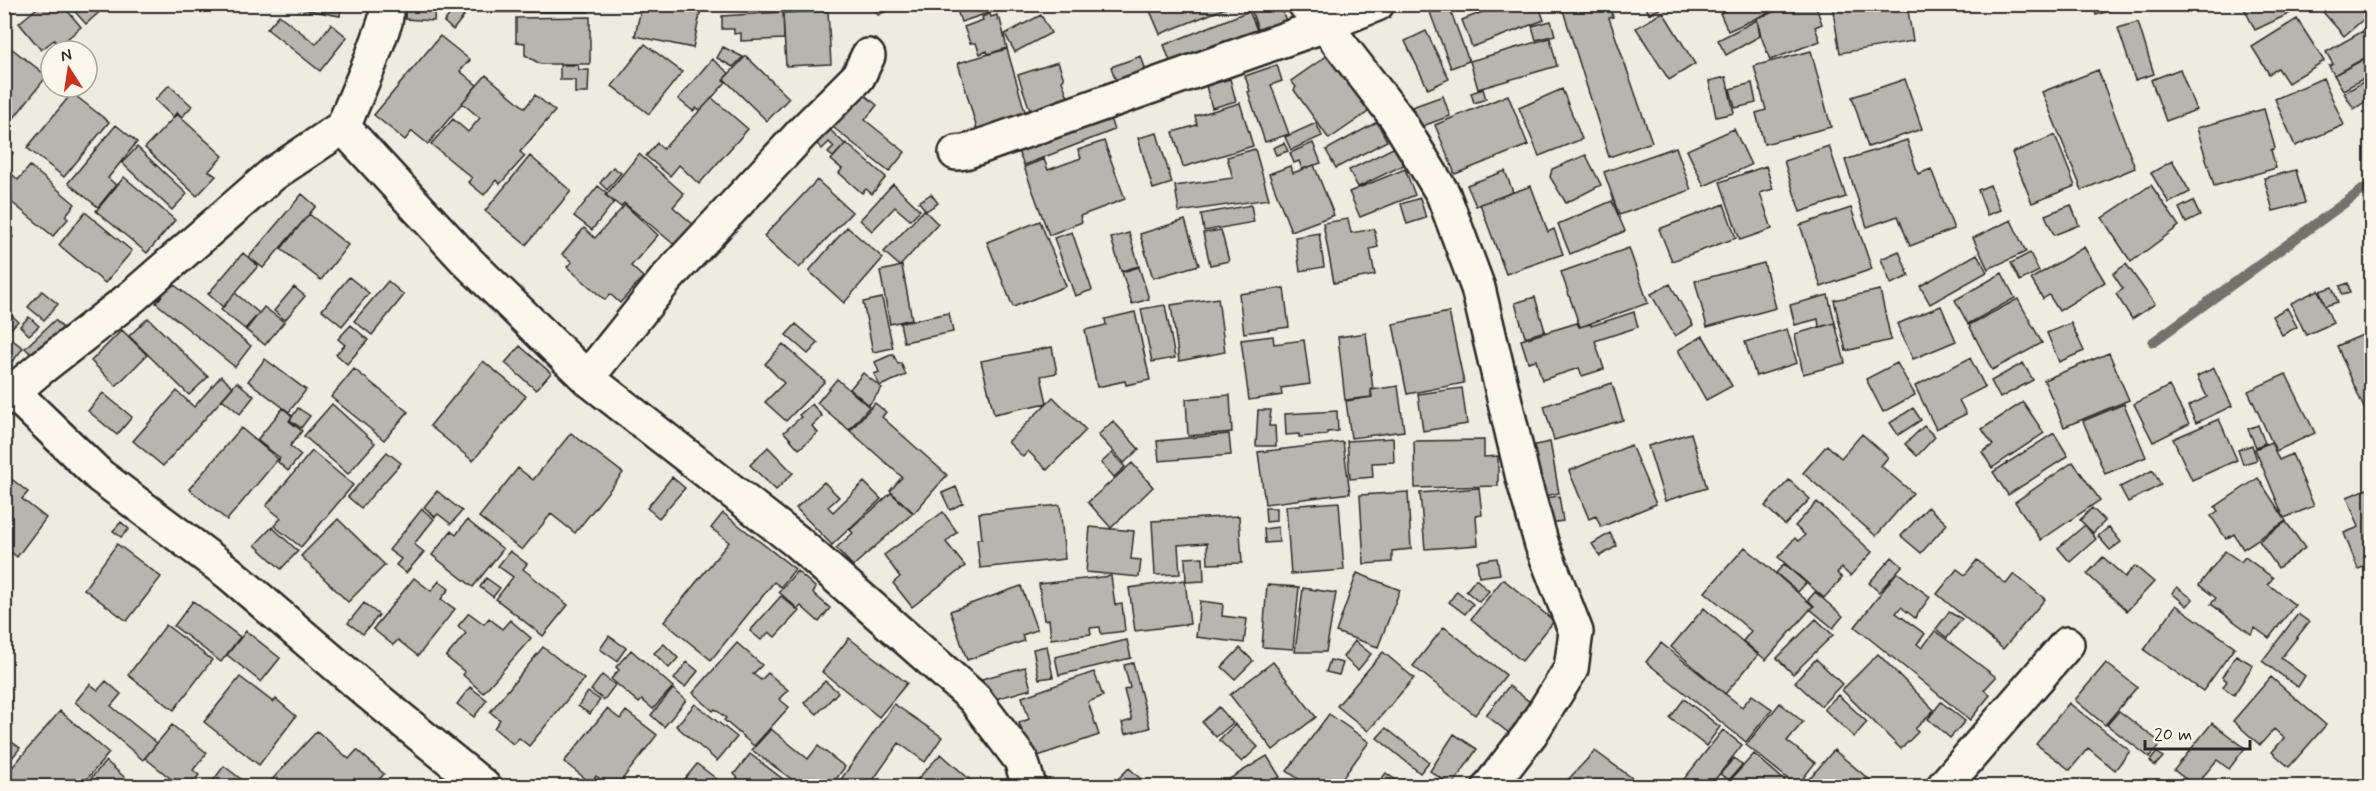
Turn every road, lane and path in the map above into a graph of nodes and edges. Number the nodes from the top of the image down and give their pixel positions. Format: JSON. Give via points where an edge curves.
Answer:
{"nodes":[{"id":1,"x":388,"y":4,"type":"edge"},
{"id":2,"x":1377,"y":4,"type":"edge"},
{"id":3,"x":1315,"y":15,"type":"edge"},
{"id":4,"x":868,"y":56,"type":"dead end"},
{"id":5,"x":343,"y":127,"type":"junction"},
{"id":6,"x":956,"y":153,"type":"dead end"},
{"id":7,"x":588,"y":378,"type":"junction"},
{"id":8,"x":9,"y":395,"type":"edge"},
{"id":9,"x":2067,"y":644,"type":"dead end"},
{"id":10,"x":483,"y":786,"type":"edge"},
{"id":11,"x":1029,"y":786,"type":"edge"},
{"id":12,"x":1490,"y":786,"type":"edge"},
{"id":13,"x":1944,"y":786,"type":"edge"}],
"edges":[{"from":1,"to":5,"type":"street","via":[[370,63]]},
{"from":2,"to":3,"type":"street"},
{"from":3,"to":6,"type":"street"},
{"from":3,"to":12,"type":"street","via":[[1396,117],[1443,194],[1478,288],[1542,545],[1576,632],[1571,669],[1531,733]]},
{"from":4,"to":7,"type":"street","via":[[858,77],[675,270]]},
{"from":5,"to":7,"type":"street","via":[[466,260]]},
{"from":5,"to":8,"type":"street","via":[[273,174],[132,297]]},
{"from":7,"to":11,"type":"street","via":[[796,541],[974,698],[1021,760]]},
{"from":8,"to":10,"type":"street","via":[[100,476],[229,573]]},
{"from":9,"to":13,"type":"street"}]}
